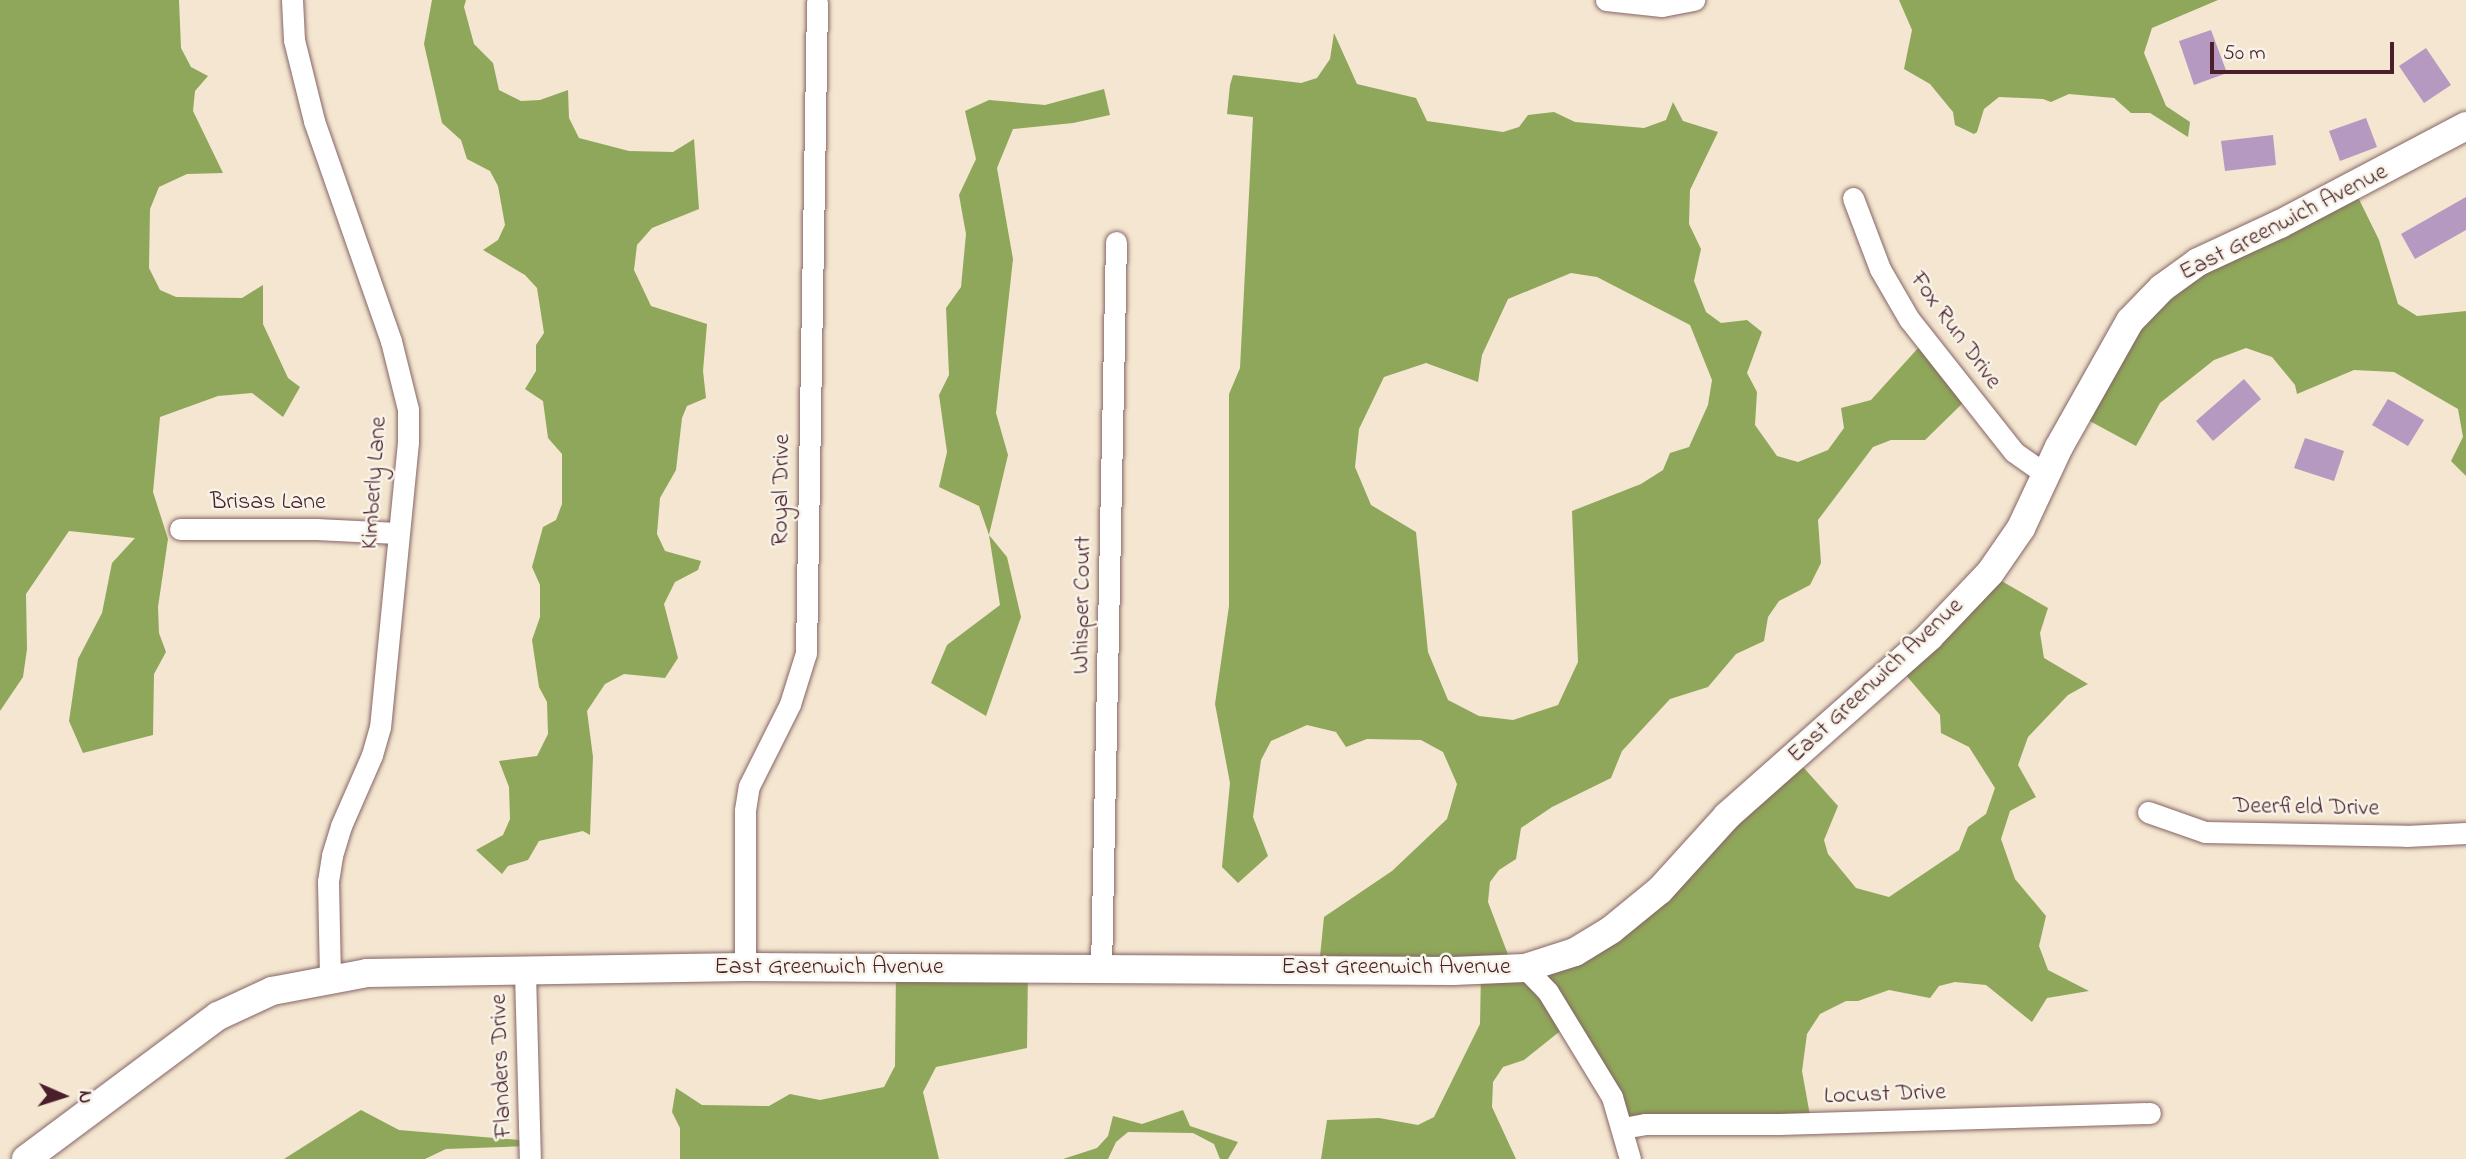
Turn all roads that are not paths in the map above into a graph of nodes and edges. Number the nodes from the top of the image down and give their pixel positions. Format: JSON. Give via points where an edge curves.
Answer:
{"nodes":[{"id":1,"x":292,"y":0,"type":"edge"},
{"id":2,"x":1606,"y":0,"type":"edge"},
{"id":3,"x":1694,"y":0,"type":"edge"},
{"id":4,"x":818,"y":1,"type":"edge"},
{"id":5,"x":2466,"y":126,"type":"edge"},
{"id":6,"x":1853,"y":198,"type":"dead end"},
{"id":7,"x":1116,"y":242,"type":"dead end"},
{"id":8,"x":2045,"y":474,"type":"junction"},
{"id":9,"x":180,"y":529,"type":"dead end"},
{"id":10,"x":397,"y":533,"type":"junction"},
{"id":11,"x":2148,"y":812,"type":"dead end"},
{"id":12,"x":2466,"y":833,"type":"edge"},
{"id":13,"x":745,"y":967,"type":"junction"},
{"id":14,"x":1525,"y":968,"type":"junction"},
{"id":15,"x":1101,"y":969,"type":"junction"},
{"id":16,"x":525,"y":972,"type":"junction"},
{"id":17,"x":330,"y":978,"type":"junction"},
{"id":18,"x":2150,"y":1113,"type":"dead end"},
{"id":19,"x":1623,"y":1128,"type":"junction"},
{"id":20,"x":26,"y":1159,"type":"edge"},
{"id":21,"x":530,"y":1159,"type":"edge"},
{"id":22,"x":1630,"y":1159,"type":"edge"}],
"edges":[{"from":1,"to":10,"type":"street","name":"Kimberly Lane","via":[[294,40],[314,121],[391,341],[408,410]]},
{"from":2,"to":3,"type":"street","via":[[1662,6]]},
{"from":4,"to":13,"type":"street","name":"Royal Drive","via":[[806,653],[790,704],[749,786]]},
{"from":5,"to":8,"type":"street","name":"East Greenwich Avenue","via":[[2198,262],[2162,288],[2130,321]]},
{"from":6,"to":8,"type":"street","name":"Fox Run Drive","via":[[1880,269],[1909,319],[2014,452]]},
{"from":7,"to":15,"type":"street","name":"Whisper Court"},
{"from":8,"to":14,"type":"street","name":"East Greenwich Avenue","via":[[2021,528],[1990,573],[1929,637],[1727,816],[1660,890],[1575,952]]},
{"from":9,"to":10,"type":"street","name":"Brisas Lane"},
{"from":10,"to":17,"type":"street","name":"Kimberly Lane","via":[[380,727],[341,826],[328,882]]},
{"from":11,"to":12,"type":"street","name":"Deerfield Drive","via":[[2205,832]]},
{"from":13,"to":15,"type":"street","name":"East Greenwich Avenue"},
{"from":13,"to":16,"type":"street","name":"East Greenwich Avenue"},
{"from":14,"to":15,"type":"street","name":"East Greenwich Avenue"},
{"from":14,"to":19,"type":"street","via":[[1573,1029],[1612,1097]]},
{"from":16,"to":17,"type":"street","name":"East Greenwich Avenue","via":[[367,973]]},
{"from":16,"to":21,"type":"street","name":"Flanders Drive"},
{"from":17,"to":20,"type":"street","name":"East Greenwich Avenue","via":[[272,991],[218,1016]]},
{"from":18,"to":19,"type":"street","name":"Locust Drive"},
{"from":19,"to":22,"type":"street"}]}
